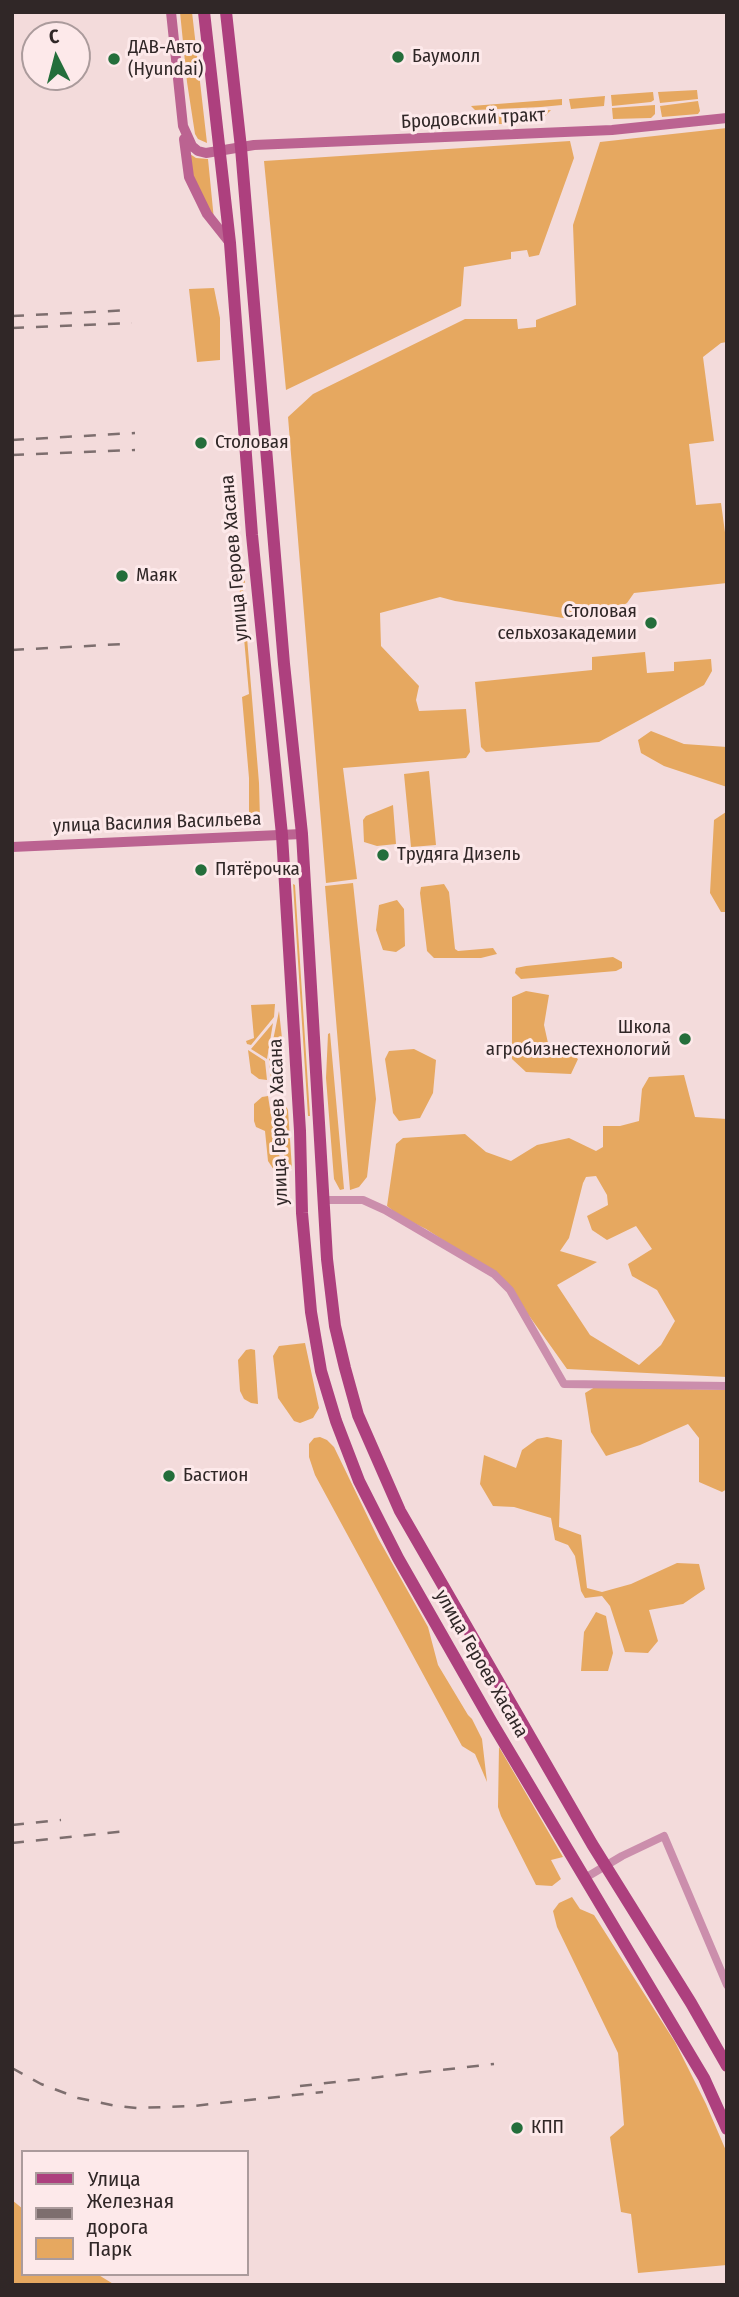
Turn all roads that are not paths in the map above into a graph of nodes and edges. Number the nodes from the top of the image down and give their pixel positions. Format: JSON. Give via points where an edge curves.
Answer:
{"nodes":[{"id":1,"x":171,"y":12,"type":"edge"},
{"id":2,"x":204,"y":12,"type":"edge"},
{"id":3,"x":226,"y":12,"type":"edge"},
{"id":4,"x":727,"y":118,"type":"edge"},
{"id":5,"x":183,"y":126,"type":"junction"},
{"id":6,"x":241,"y":148,"type":"junction"},
{"id":7,"x":220,"y":151,"type":"junction"},
{"id":8,"x":230,"y":243,"type":"junction"},
{"id":9,"x":302,"y":834,"type":"junction"},
{"id":10,"x":282,"y":835,"type":"junction"},
{"id":11,"x":12,"y":847,"type":"edge"},
{"id":12,"x":323,"y":1200,"type":"junction"},
{"id":13,"x":727,"y":1386,"type":"edge"},
{"id":14,"x":605,"y":1865,"type":"junction"},
{"id":15,"x":585,"y":1878,"type":"junction"},
{"id":16,"x":727,"y":1985,"type":"edge"},
{"id":17,"x":727,"y":2066,"type":"edge"},
{"id":18,"x":727,"y":2129,"type":"edge"}],
"edges":[{"from":1,"to":5,"type":"street"},
{"from":2,"to":7,"type":"main road","name":"улица Героев Хасана"},
{"from":3,"to":6,"type":"main road","name":"улица Героев Хасана"},
{"from":4,"to":6,"type":"street","name":"Бродовский тракт","via":[[612,130]]},
{"from":5,"to":7,"type":"street","via":[[198,151]]},
{"from":5,"to":8,"type":"street","via":[[189,177],[207,214]]},
{"from":6,"to":7,"type":"street","name":"Бродовский тракт"},
{"from":6,"to":9,"type":"main road","name":"улица Героев Хасана"},
{"from":7,"to":8,"type":"main road","name":"улица Героев Хасана"},
{"from":8,"to":10,"type":"main road","name":"улица Героев Хасана","via":[[252,535]]},
{"from":9,"to":10,"type":"street","name":"улица Василия Васильева"},
{"from":9,"to":12,"type":"main road","name":"улица Героев Хасана"},
{"from":10,"to":11,"type":"street","name":"улица Василия Васильева"},
{"from":10,"to":15,"type":"main road","name":"улица Героев Хасана","via":[[302,1213],[321,1371],[336,1421],[377,1518]]},
{"from":12,"to":13,"type":"street","via":[[363,1200],[494,1274],[515,1298],[564,1384]]},
{"from":12,"to":14,"type":"main road","name":"улица Героев Хасана","via":[[335,1326],[358,1415],[382,1474]]},
{"from":14,"to":15,"type":"street"},
{"from":14,"to":16,"type":"street","via":[[664,1836]]},
{"from":14,"to":17,"type":"main road","name":"улица Героев Хасана"},
{"from":15,"to":18,"type":"main road","name":"улица Героев Хасана","via":[[704,2078]]}]}
